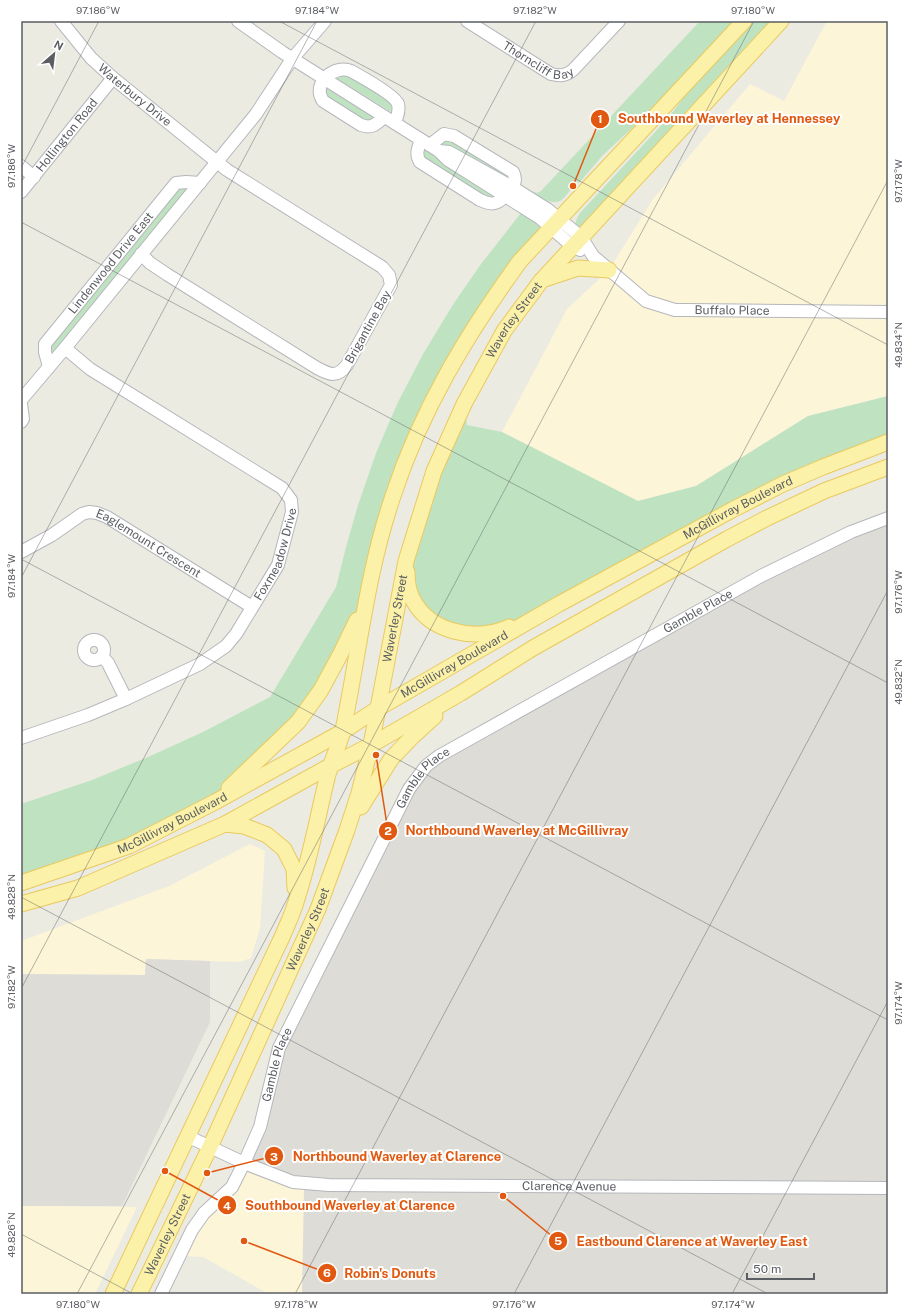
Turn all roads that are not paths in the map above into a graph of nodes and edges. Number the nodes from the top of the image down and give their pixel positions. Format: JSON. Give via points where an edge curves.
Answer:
{"nodes":[{"id":1,"x":61,"y":21,"type":"edge"},
{"id":2,"x":238,"y":21,"type":"edge"},
{"id":3,"x":324,"y":21,"type":"edge"},
{"id":4,"x":466,"y":21,"type":"edge"},
{"id":5,"x":619,"y":21,"type":"edge"},
{"id":6,"x":744,"y":21,"type":"edge"},
{"id":7,"x":781,"y":21,"type":"edge"},
{"id":8,"x":292,"y":59,"type":"junction"},
{"id":9,"x":113,"y":78,"type":"junction"},
{"id":10,"x":324,"y":78,"type":"junction"},
{"id":11,"x":384,"y":117,"type":"junction"},
{"id":12,"x":395,"y":123,"type":"junction"},
{"id":13,"x":430,"y":145,"type":"junction"},
{"id":14,"x":217,"y":162,"type":"junction"},
{"id":15,"x":21,"y":166,"type":"edge"},
{"id":16,"x":34,"y":177,"type":"junction"},
{"id":17,"x":200,"y":183,"type":"junction"},
{"id":18,"x":512,"y":187,"type":"junction"},
{"id":19,"x":21,"y":192,"type":"edge"},
{"id":20,"x":504,"y":197,"type":"junction"},
{"id":21,"x":555,"y":224,"type":"junction"},
{"id":22,"x":577,"y":242,"type":"junction"},
{"id":23,"x":141,"y":254,"type":"junction"},
{"id":24,"x":609,"y":270,"type":"junction"},
{"id":25,"x":541,"y":281,"type":"junction"},
{"id":26,"x":888,"y":312,"type":"edge"},
{"id":27,"x":65,"y":348,"type":"junction"},
{"id":28,"x":49,"y":367,"type":"junction"},
{"id":29,"x":22,"y":397,"type":"edge"},
{"id":30,"x":21,"y":422,"type":"edge"},
{"id":31,"x":888,"y":442,"type":"edge"},
{"id":32,"x":888,"y":467,"type":"edge"},
{"id":33,"x":888,"y":518,"type":"edge"},
{"id":34,"x":21,"y":552,"type":"edge"},
{"id":35,"x":406,"y":561,"type":"junction"},
{"id":36,"x":366,"y":601,"type":"junction"},
{"id":37,"x":559,"y":604,"type":"junction"},
{"id":38,"x":252,"y":607,"type":"junction"},
{"id":39,"x":102,"y":656,"type":"dead end"},
{"id":40,"x":461,"y":693,"type":"junction"},
{"id":41,"x":126,"y":699,"type":"junction"},
{"id":42,"x":377,"y":710,"type":"junction"},
{"id":43,"x":342,"y":732,"type":"junction"},
{"id":44,"x":21,"y":738,"type":"edge"},
{"id":45,"x":371,"y":745,"type":"junction"},
{"id":46,"x":330,"y":766,"type":"junction"},
{"id":47,"x":215,"y":802,"type":"junction"},
{"id":48,"x":225,"y":824,"type":"junction"},
{"id":49,"x":347,"y":830,"type":"junction"},
{"id":50,"x":21,"y":883,"type":"edge"},
{"id":51,"x":21,"y":904,"type":"edge"},
{"id":52,"x":295,"y":905,"type":"junction"},
{"id":53,"x":187,"y":1136,"type":"junction"},
{"id":54,"x":210,"y":1147,"type":"junction"},
{"id":55,"x":244,"y":1163,"type":"junction"},
{"id":56,"x":888,"y":1188,"type":"edge"},
{"id":57,"x":113,"y":1294,"type":"edge"},
{"id":58,"x":139,"y":1294,"type":"edge"},
{"id":59,"x":161,"y":1294,"type":"edge"}],
"edges":[{"from":1,"to":9,"type":"street","name":"Waterbury Drive","via":[[91,58]]},
{"from":2,"to":8,"type":"street"},
{"from":3,"to":8,"type":"street","name":"Lindenwood Drive East"},
{"from":4,"to":5,"type":"street","name":"Thorncliff Bay","via":[[558,76],[567,75],[573,70]]},
{"from":6,"to":21,"type":"main road","name":"Waverley Street"},
{"from":7,"to":22,"type":"main road","name":"Waverley Street"},
{"from":8,"to":10,"type":"street"},
{"from":8,"to":14,"type":"street","name":"Lindenwood Drive East","via":[[256,114]]},
{"from":9,"to":14,"type":"street","name":"Waterbury Drive"},
{"from":9,"to":16,"type":"street","name":"Hollington Road"},
{"from":10,"to":11,"type":"street"},
{"from":10,"to":11,"type":"street","via":[[319,89],[323,101],[367,127],[375,125]]},
{"from":10,"to":12,"type":"street","via":[[336,70],[351,70],[392,96],[398,103]]},
{"from":11,"to":12,"type":"street"},
{"from":12,"to":13,"type":"street"},
{"from":13,"to":18,"type":"street","via":[[449,152]]},
{"from":13,"to":18,"type":"street","via":[[444,134],[454,136],[513,172],[516,183]]},
{"from":13,"to":20,"type":"street"},
{"from":13,"to":20,"type":"street","via":[[417,152],[420,162],[488,204],[498,202]]},
{"from":14,"to":17,"type":"street","name":"Lindenwood Drive East"},
{"from":14,"to":23,"type":"street","name":"Brigantine Bay","via":[[382,267],[389,275],[391,285],[388,293],[342,372],[327,373],[317,368],[168,275]]},
{"from":15,"to":16,"type":"street"},
{"from":16,"to":19,"type":"street","name":"Hollington Road"},
{"from":17,"to":23,"type":"street","name":"Lindenwood Drive East"},
{"from":17,"to":28,"type":"street","name":"Lindenwood Drive East","via":[[176,183],[45,344]]},
{"from":18,"to":21,"type":"street","via":[[547,209]]},
{"from":20,"to":21,"type":"street"},
{"from":21,"to":22,"type":"street","name":"Buffalo Place"},
{"from":21,"to":36,"type":"main road","name":"Waverley Street","via":[[520,261],[446,373],[420,426],[393,496]]},
{"from":22,"to":24,"type":"street","name":"Buffalo Place"},
{"from":22,"to":25,"type":"main road","name":"Waverley Street"},
{"from":23,"to":27,"type":"street","name":"Lindenwood Drive East"},
{"from":24,"to":25,"type":"main road","via":[[578,268]]},
{"from":24,"to":26,"type":"street","name":"Buffalo Place","via":[[646,301],[675,310]]},
{"from":25,"to":35,"type":"main road","name":"Waverley Street","via":[[504,331],[464,404],[434,471]]},
{"from":27,"to":28,"type":"street","name":"Lindenwood Drive East"},
{"from":27,"to":38,"type":"street","name":"Foxmeadow Drive","via":[[90,369],[282,488],[291,500],[292,512],[278,565]]},
{"from":28,"to":29,"type":"street","name":"Lindenwood Drive East"},
{"from":29,"to":30,"type":"street","name":"Lindenwood Drive East"},
{"from":31,"to":37,"type":"main road","name":"McGillivray Boulevard","via":[[783,484]]},
{"from":32,"to":40,"type":"main road","name":"McGillivray Boulevard","via":[[824,491],[727,539],[533,648]]},
{"from":33,"to":55,"type":"street","name":"Gamble Place","via":[[852,532],[761,576],[439,756],[426,766],[406,795],[279,1048],[260,1127]]},
{"from":34,"to":38,"type":"street","name":"Eaglemount Crescent","via":[[52,536],[82,514],[97,513]]},
{"from":35,"to":37,"type":"main road","via":[[408,585],[416,604],[436,624],[450,630],[467,634],[501,630]]},
{"from":35,"to":42,"type":"main road","name":"Waverley Street"},
{"from":36,"to":43,"type":"main road","name":"Waverley Street"},
{"from":36,"to":47,"type":"main road","via":[[321,690],[298,722]]},
{"from":37,"to":42,"type":"main road","name":"McGillivray Boulevard"},
{"from":38,"to":41,"type":"street","name":"Foxmeadow Drive","via":[[236,634],[215,655]]},
{"from":39,"to":41,"type":"street"},
{"from":40,"to":45,"type":"main road","name":"McGillivray Boulevard"},
{"from":40,"to":49,"type":"main road","via":[[391,759]]},
{"from":41,"to":44,"type":"street","name":"Foxmeadow Drive"},
{"from":42,"to":43,"type":"main road","name":"McGillivray Boulevard"},
{"from":42,"to":45,"type":"main road","name":"Waverley Street"},
{"from":43,"to":46,"type":"main road","name":"Waverley Street"},
{"from":43,"to":47,"type":"main road","name":"McGillivray Boulevard"},
{"from":45,"to":46,"type":"main road","name":"McGillivray Boulevard"},
{"from":45,"to":49,"type":"main road","name":"Waverley Street"},
{"from":46,"to":48,"type":"main road","name":"McGillivray Boulevard"},
{"from":46,"to":52,"type":"main road","name":"Waverley Street"},
{"from":47,"to":50,"type":"main road","name":"McGillivray Boulevard","via":[[129,846]]},
{"from":48,"to":51,"type":"main road","name":"McGillivray Boulevard","via":[[78,888]]},
{"from":48,"to":52,"type":"main road","via":[[244,826],[267,835],[284,849],[294,869]]},
{"from":49,"to":54,"type":"main road","name":"Waverley Street","via":[[318,909]]},
{"from":52,"to":53,"type":"main road","name":"Waverley Street"},
{"from":53,"to":54,"type":"street","name":"Clarence Avenue"},
{"from":53,"to":57,"type":"main road","name":"Waverley Street"},
{"from":54,"to":55,"type":"street","name":"Clarence Avenue"},
{"from":54,"to":58,"type":"main road","name":"Waverley Street"},
{"from":55,"to":56,"type":"street","name":"Clarence Avenue","via":[[293,1182],[329,1185]]},
{"from":55,"to":59,"type":"street","name":"Gamble Place","via":[[232,1187],[204,1213],[192,1230]]}]}
